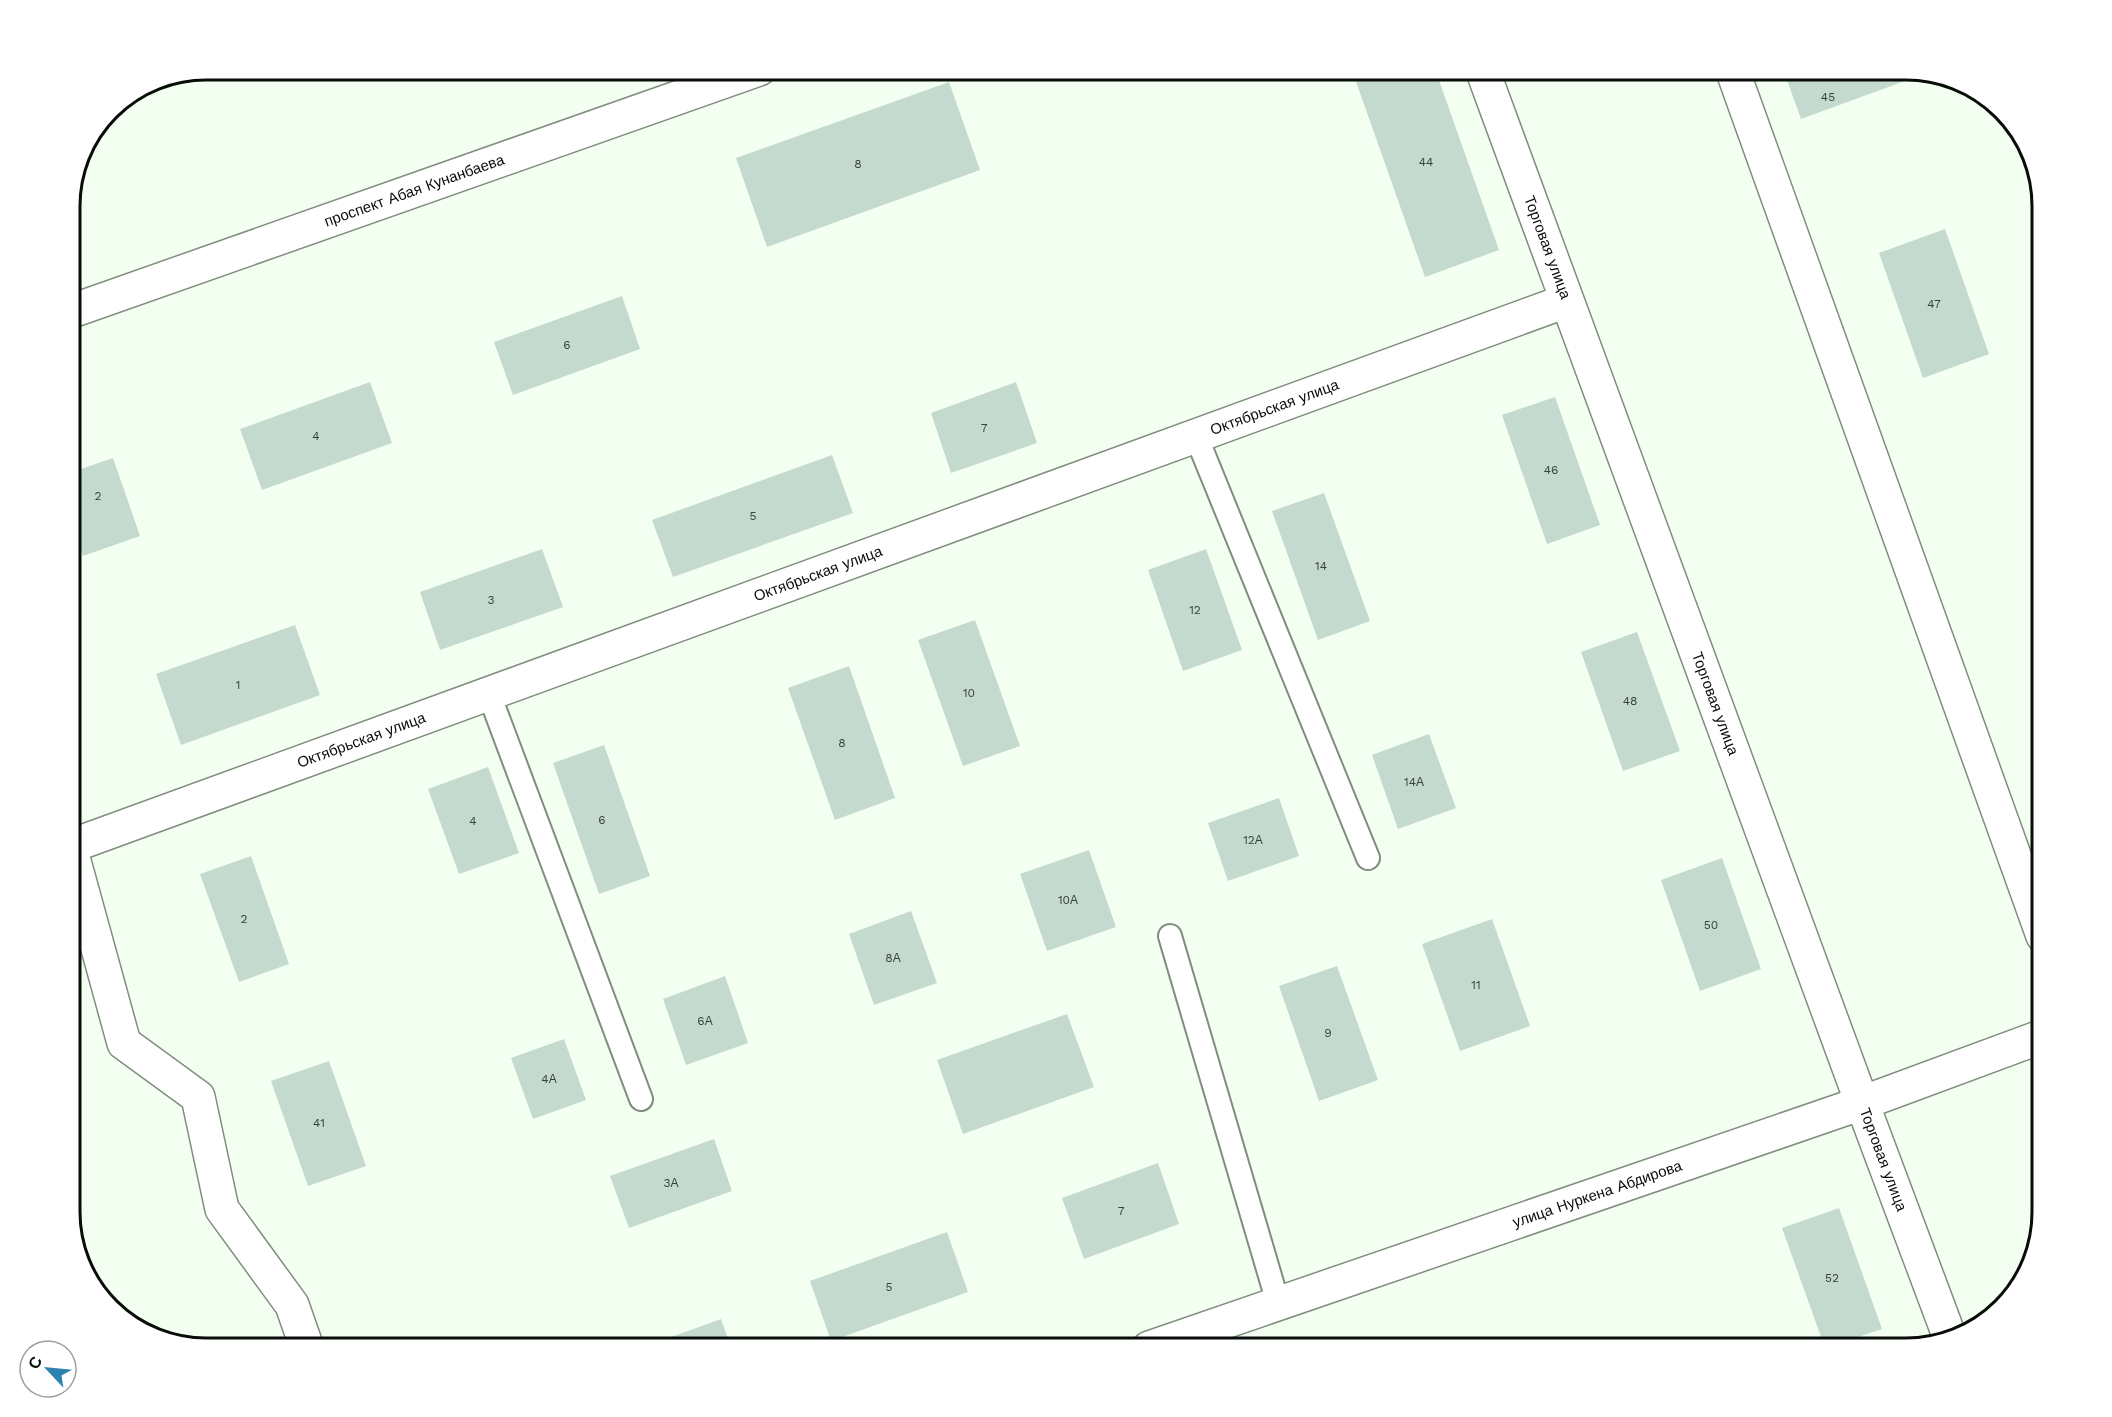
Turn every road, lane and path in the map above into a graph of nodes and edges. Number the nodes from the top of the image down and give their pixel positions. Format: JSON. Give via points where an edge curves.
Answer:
{"nodes":[{"id":1,"x":728,"y":80,"type":"edge"},
{"id":2,"x":1486,"y":80,"type":"edge"},
{"id":3,"x":1736,"y":80,"type":"edge"},
{"id":4,"x":1566,"y":301,"type":"junction"},
{"id":5,"x":80,"y":308,"type":"edge"},
{"id":6,"x":1196,"y":436,"type":"junction"},
{"id":7,"x":489,"y":694,"type":"junction"},
{"id":8,"x":80,"y":840,"type":"edge"},
{"id":9,"x":1368,"y":858,"type":"dead end"},
{"id":10,"x":80,"y":881,"type":"edge"},
{"id":11,"x":2032,"y":905,"type":"edge"},
{"id":12,"x":1170,"y":936,"type":"dead end"},
{"id":13,"x":2032,"y":1040,"type":"edge"},
{"id":14,"x":641,"y":1099,"type":"dead end"},
{"id":15,"x":1862,"y":1103,"type":"junction"},
{"id":16,"x":1278,"y":1303,"type":"junction"},
{"id":17,"x":1947,"y":1331,"type":"edge"},
{"id":18,"x":304,"y":1338,"type":"edge"},
{"id":19,"x":1193,"y":1338,"type":"edge"}],
"edges":[{"from":1,"to":5,"type":"street","name":"проспект Абая Кунанбаева"},
{"from":2,"to":4,"type":"street","name":"Торговая улица"},
{"from":3,"to":11,"type":"street"},
{"from":4,"to":6,"type":"street","name":"Октябрьская улица"},
{"from":4,"to":15,"type":"street","name":"Торговая улица"},
{"from":6,"to":7,"type":"street","name":"Октябрьская улица"},
{"from":6,"to":9,"type":"lane"},
{"from":7,"to":8,"type":"street","name":"Октябрьская улица"},
{"from":7,"to":14,"type":"lane"},
{"from":10,"to":18,"type":"street","via":[[124,1043],[198,1097],[222,1209],[292,1305]]},
{"from":12,"to":16,"type":"lane"},
{"from":13,"to":15,"type":"street","name":"улица Нуркена Абдирова"},
{"from":15,"to":16,"type":"street","name":"улица Нуркена Абдирова"},
{"from":15,"to":17,"type":"street","name":"Торговая улица"},
{"from":16,"to":19,"type":"street","name":"улица Нуркена Абдирова"}]}
